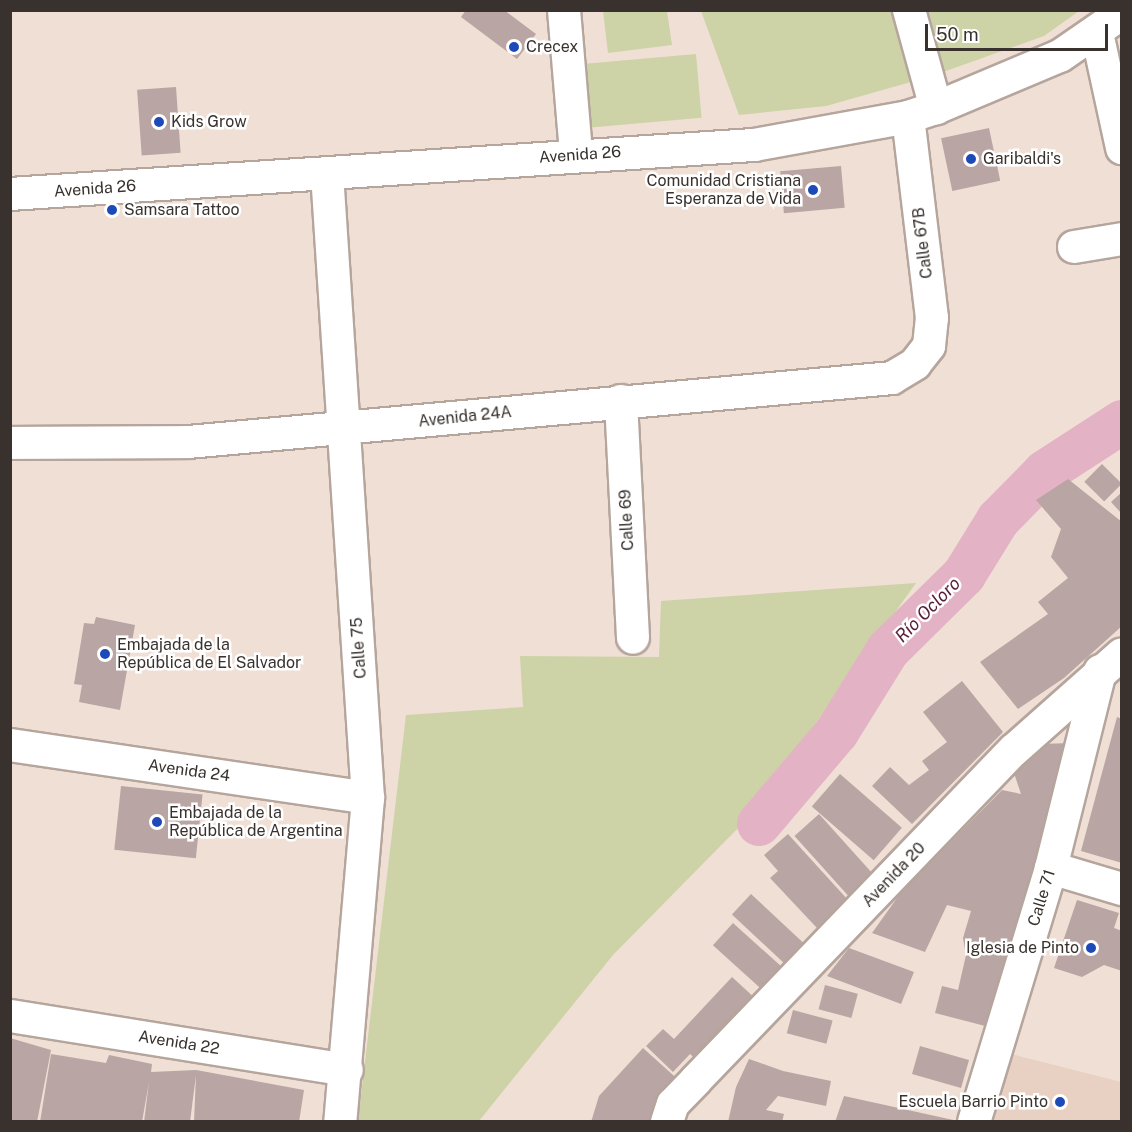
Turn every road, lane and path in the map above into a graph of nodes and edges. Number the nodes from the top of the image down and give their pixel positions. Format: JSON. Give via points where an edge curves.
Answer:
{"nodes":[{"id":1,"x":564,"y":10,"type":"edge"},
{"id":2,"x":909,"y":10,"type":"edge"},
{"id":3,"x":1122,"y":13,"type":"edge"},
{"id":4,"x":1097,"y":33,"type":"junction"},
{"id":5,"x":922,"y":113,"type":"junction"},
{"id":6,"x":1122,"y":148,"type":"edge"},
{"id":7,"x":576,"y":154,"type":"junction"},
{"id":8,"x":327,"y":173,"type":"junction"},
{"id":9,"x":10,"y":194,"type":"edge"},
{"id":10,"x":1122,"y":239,"type":"edge"},
{"id":11,"x":1074,"y":247,"type":"dead end"},
{"id":12,"x":915,"y":364,"type":"joint"},
{"id":13,"x":621,"y":401,"type":"junction"},
{"id":14,"x":346,"y":430,"type":"junction"},
{"id":15,"x":10,"y":443,"type":"edge"},
{"id":16,"x":633,"y":638,"type":"dead end"},
{"id":17,"x":1111,"y":662,"type":"edge"},
{"id":18,"x":10,"y":745,"type":"edge"},
{"id":19,"x":368,"y":798,"type":"junction"},
{"id":20,"x":1052,"y":868,"type":"junction"},
{"id":21,"x":1122,"y":889,"type":"edge"},
{"id":22,"x":10,"y":1016,"type":"edge"},
{"id":23,"x":347,"y":1070,"type":"junction"},
{"id":24,"x":670,"y":1113,"type":"edge"},
{"id":25,"x":340,"y":1122,"type":"edge"},
{"id":26,"x":974,"y":1122,"type":"edge"}],
"edges":[{"from":1,"to":7,"type":"street"},
{"from":2,"to":5,"type":"street","name":"Calle 67B"},
{"from":3,"to":4,"type":"street","name":"Avenida 26"},
{"from":4,"to":5,"type":"street","name":"Avenida 26","via":[[1060,56]]},
{"from":4,"to":6,"type":"street"},
{"from":5,"to":7,"type":"street","name":"Avenida 26","via":[[754,145]]},
{"from":5,"to":12,"type":"street","name":"Calle 67B","via":[[932,318],[929,346]]},
{"from":7,"to":8,"type":"street","name":"Avenida 26"},
{"from":8,"to":9,"type":"street","name":"Avenida 26"},
{"from":8,"to":14,"type":"street","name":"Calle 75"},
{"from":10,"to":11,"type":"street"},
{"from":12,"to":13,"type":"street","name":"Avenida 24A","via":[[892,378],[866,382]]},
{"from":13,"to":14,"type":"street","name":"Avenida 24A"},
{"from":13,"to":16,"type":"street","name":"Calle 69"},
{"from":14,"to":15,"type":"street","name":"Avenida 24A","via":[[188,442]]},
{"from":14,"to":19,"type":"street","name":"Calle 75"},
{"from":17,"to":20,"type":"street","name":"Calle 71"},
{"from":17,"to":24,"type":"street","name":"Avenida 20","via":[[1014,750]]},
{"from":18,"to":19,"type":"street","name":"Avenida 24"},
{"from":19,"to":23,"type":"street","name":"Calle 75"},
{"from":20,"to":21,"type":"street"},
{"from":20,"to":26,"type":"street","name":"Calle 71"},
{"from":22,"to":23,"type":"street","name":"Avenida 22"},
{"from":23,"to":25,"type":"street","name":"Calle 75"}]}
